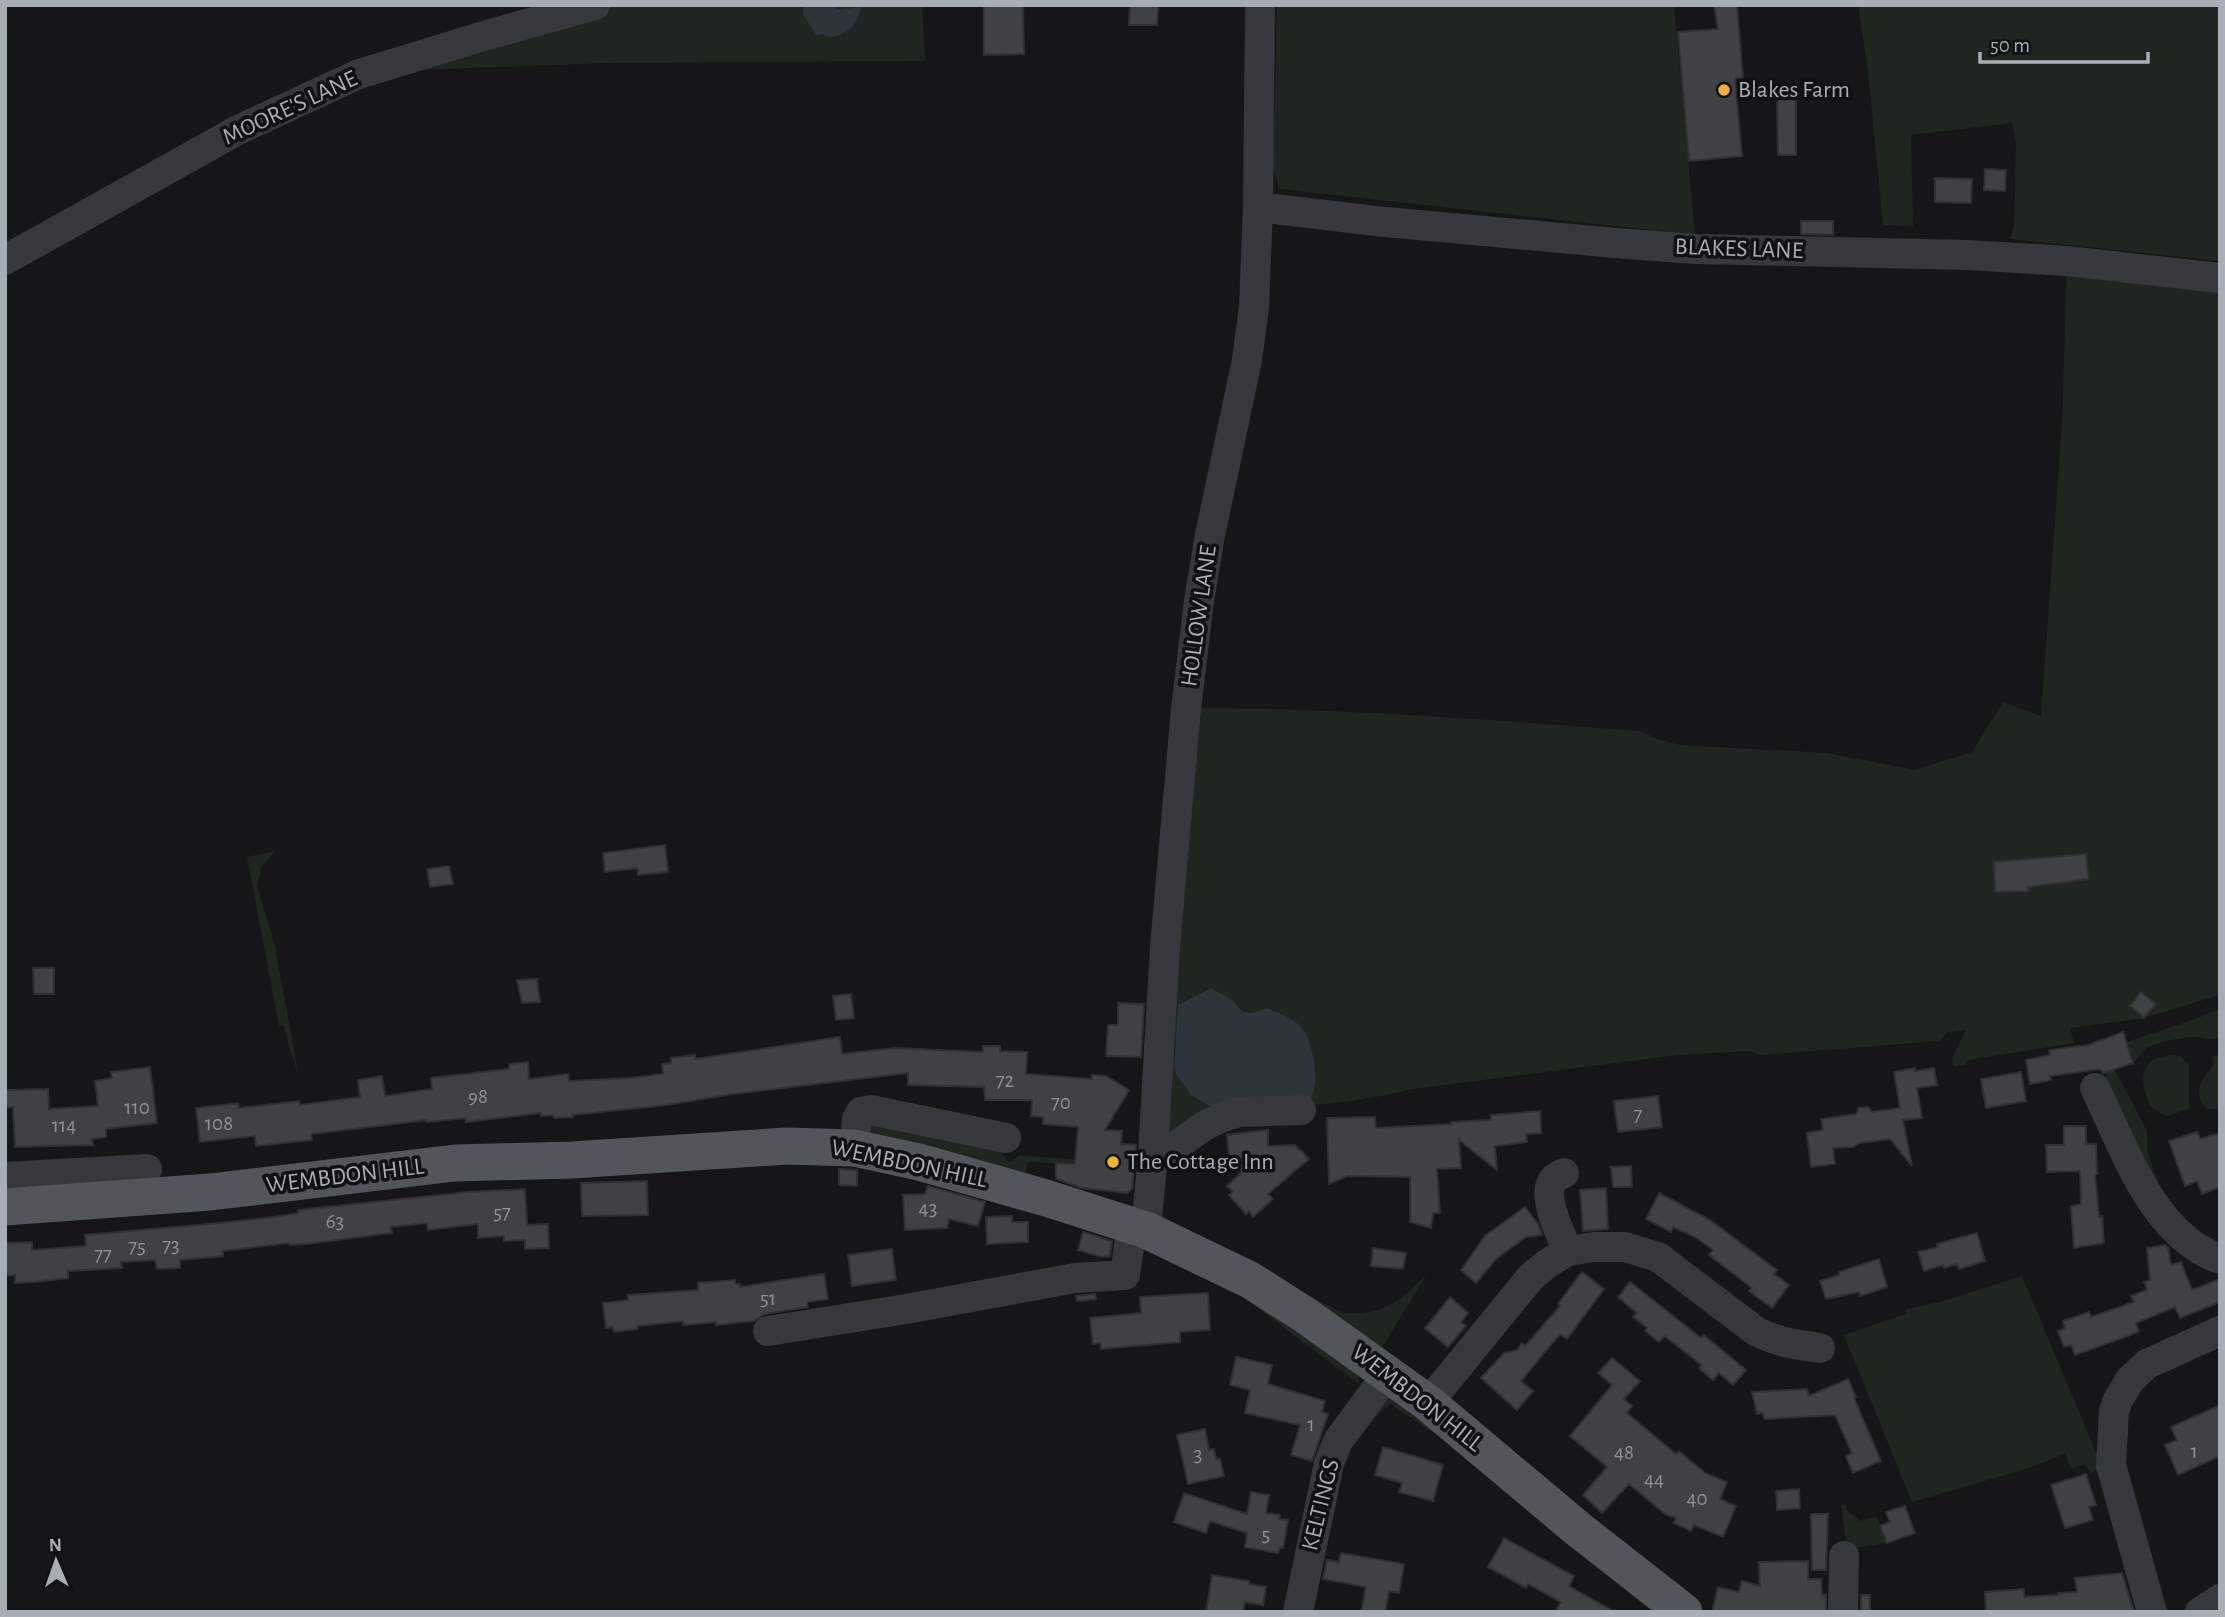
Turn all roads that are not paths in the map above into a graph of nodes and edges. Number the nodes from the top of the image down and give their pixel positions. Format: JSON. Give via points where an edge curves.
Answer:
{"nodes":[{"id":1,"x":596,"y":5,"type":"edge"},
{"id":2,"x":1260,"y":5,"type":"edge"},
{"id":3,"x":1258,"y":207,"type":"junction"},
{"id":4,"x":5,"y":260,"type":"edge"},
{"id":5,"x":2220,"y":278,"type":"edge"},
{"id":6,"x":2095,"y":1088,"type":"dead end"},
{"id":7,"x":1301,"y":1110,"type":"dead end"},
{"id":8,"x":1006,"y":1138,"type":"dead end"},
{"id":9,"x":854,"y":1148,"type":"junction"},
{"id":10,"x":1153,"y":1154,"type":"junction"},
{"id":11,"x":1563,"y":1173,"type":"dead end"},
{"id":12,"x":5,"y":1177,"type":"edge"},
{"id":13,"x":136,"y":1179,"type":"junction"},
{"id":14,"x":5,"y":1206,"type":"edge"},
{"id":15,"x":1139,"y":1228,"type":"junction"},
{"id":16,"x":1568,"y":1251,"type":"junction"},
{"id":17,"x":2220,"y":1259,"type":"edge"},
{"id":18,"x":768,"y":1331,"type":"dead end"},
{"id":19,"x":2220,"y":1331,"type":"edge"},
{"id":20,"x":1820,"y":1348,"type":"dead end"},
{"id":21,"x":1388,"y":1373,"type":"junction"},
{"id":22,"x":1429,"y":1403,"type":"junction"},
{"id":23,"x":1844,"y":1556,"type":"dead end"},
{"id":24,"x":2220,"y":1599,"type":"edge"},
{"id":25,"x":1298,"y":1612,"type":"edge"},
{"id":26,"x":1684,"y":1612,"type":"edge"},
{"id":27,"x":1843,"y":1612,"type":"edge"},
{"id":28,"x":2152,"y":1612,"type":"edge"},
{"id":29,"x":2200,"y":1612,"type":"edge"}],
"edges":[{"from":1,"to":4,"type":"street","name":"MOORE'S LANE","via":[[359,74],[238,130]]},
{"from":2,"to":3,"type":"street","name":"HOLLOW LANE"},
{"from":3,"to":5,"type":"street","name":"BLAKES LANE","via":[[1696,249],[1968,255]]},
{"from":3,"to":10,"type":"street","name":"HOLLOW LANE","via":[[1247,360],[1208,548],[1186,709]]},
{"from":6,"to":17,"type":"street","via":[[2156,1209],[2197,1247]]},
{"from":7,"to":10,"type":"street","via":[[1225,1116],[1173,1148]]},
{"from":8,"to":9,"type":"street","via":[[871,1110],[861,1112],[857,1119]]},
{"from":9,"to":13,"type":"main road","name":"WEMBDON HILL","via":[[787,1146],[584,1160],[455,1163],[308,1181]]},
{"from":9,"to":15,"type":"main road","name":"WEMBDON HILL","via":[[973,1176]]},
{"from":10,"to":15,"type":"street","name":"HOLLOW LANE"},
{"from":11,"to":16,"type":"street","via":[[1550,1186],[1550,1197]]},
{"from":12,"to":13,"type":"street"},
{"from":13,"to":14,"type":"main road","name":"WEMBDON HILL"},
{"from":15,"to":18,"type":"street","name":"HOLLOW LANE","via":[[1125,1275],[1075,1278]]},
{"from":15,"to":21,"type":"main road","name":"WEMBDON HILL","via":[[1250,1280]]},
{"from":16,"to":20,"type":"street","via":[[1625,1247],[1658,1257],[1757,1332],[1791,1345]]},
{"from":16,"to":22,"type":"street","via":[[1531,1277]]},
{"from":19,"to":28,"type":"street","via":[[2147,1364],[2130,1380],[2115,1411],[2111,1465]]},
{"from":21,"to":22,"type":"main road","name":"WEMBDON HILL"},
{"from":21,"to":25,"type":"street","name":"KELTINGS","via":[[1338,1441],[1328,1464]]},
{"from":22,"to":26,"type":"main road","name":"WEMBDON HILL"},
{"from":23,"to":27,"type":"street"},
{"from":24,"to":29,"type":"street"}]}
